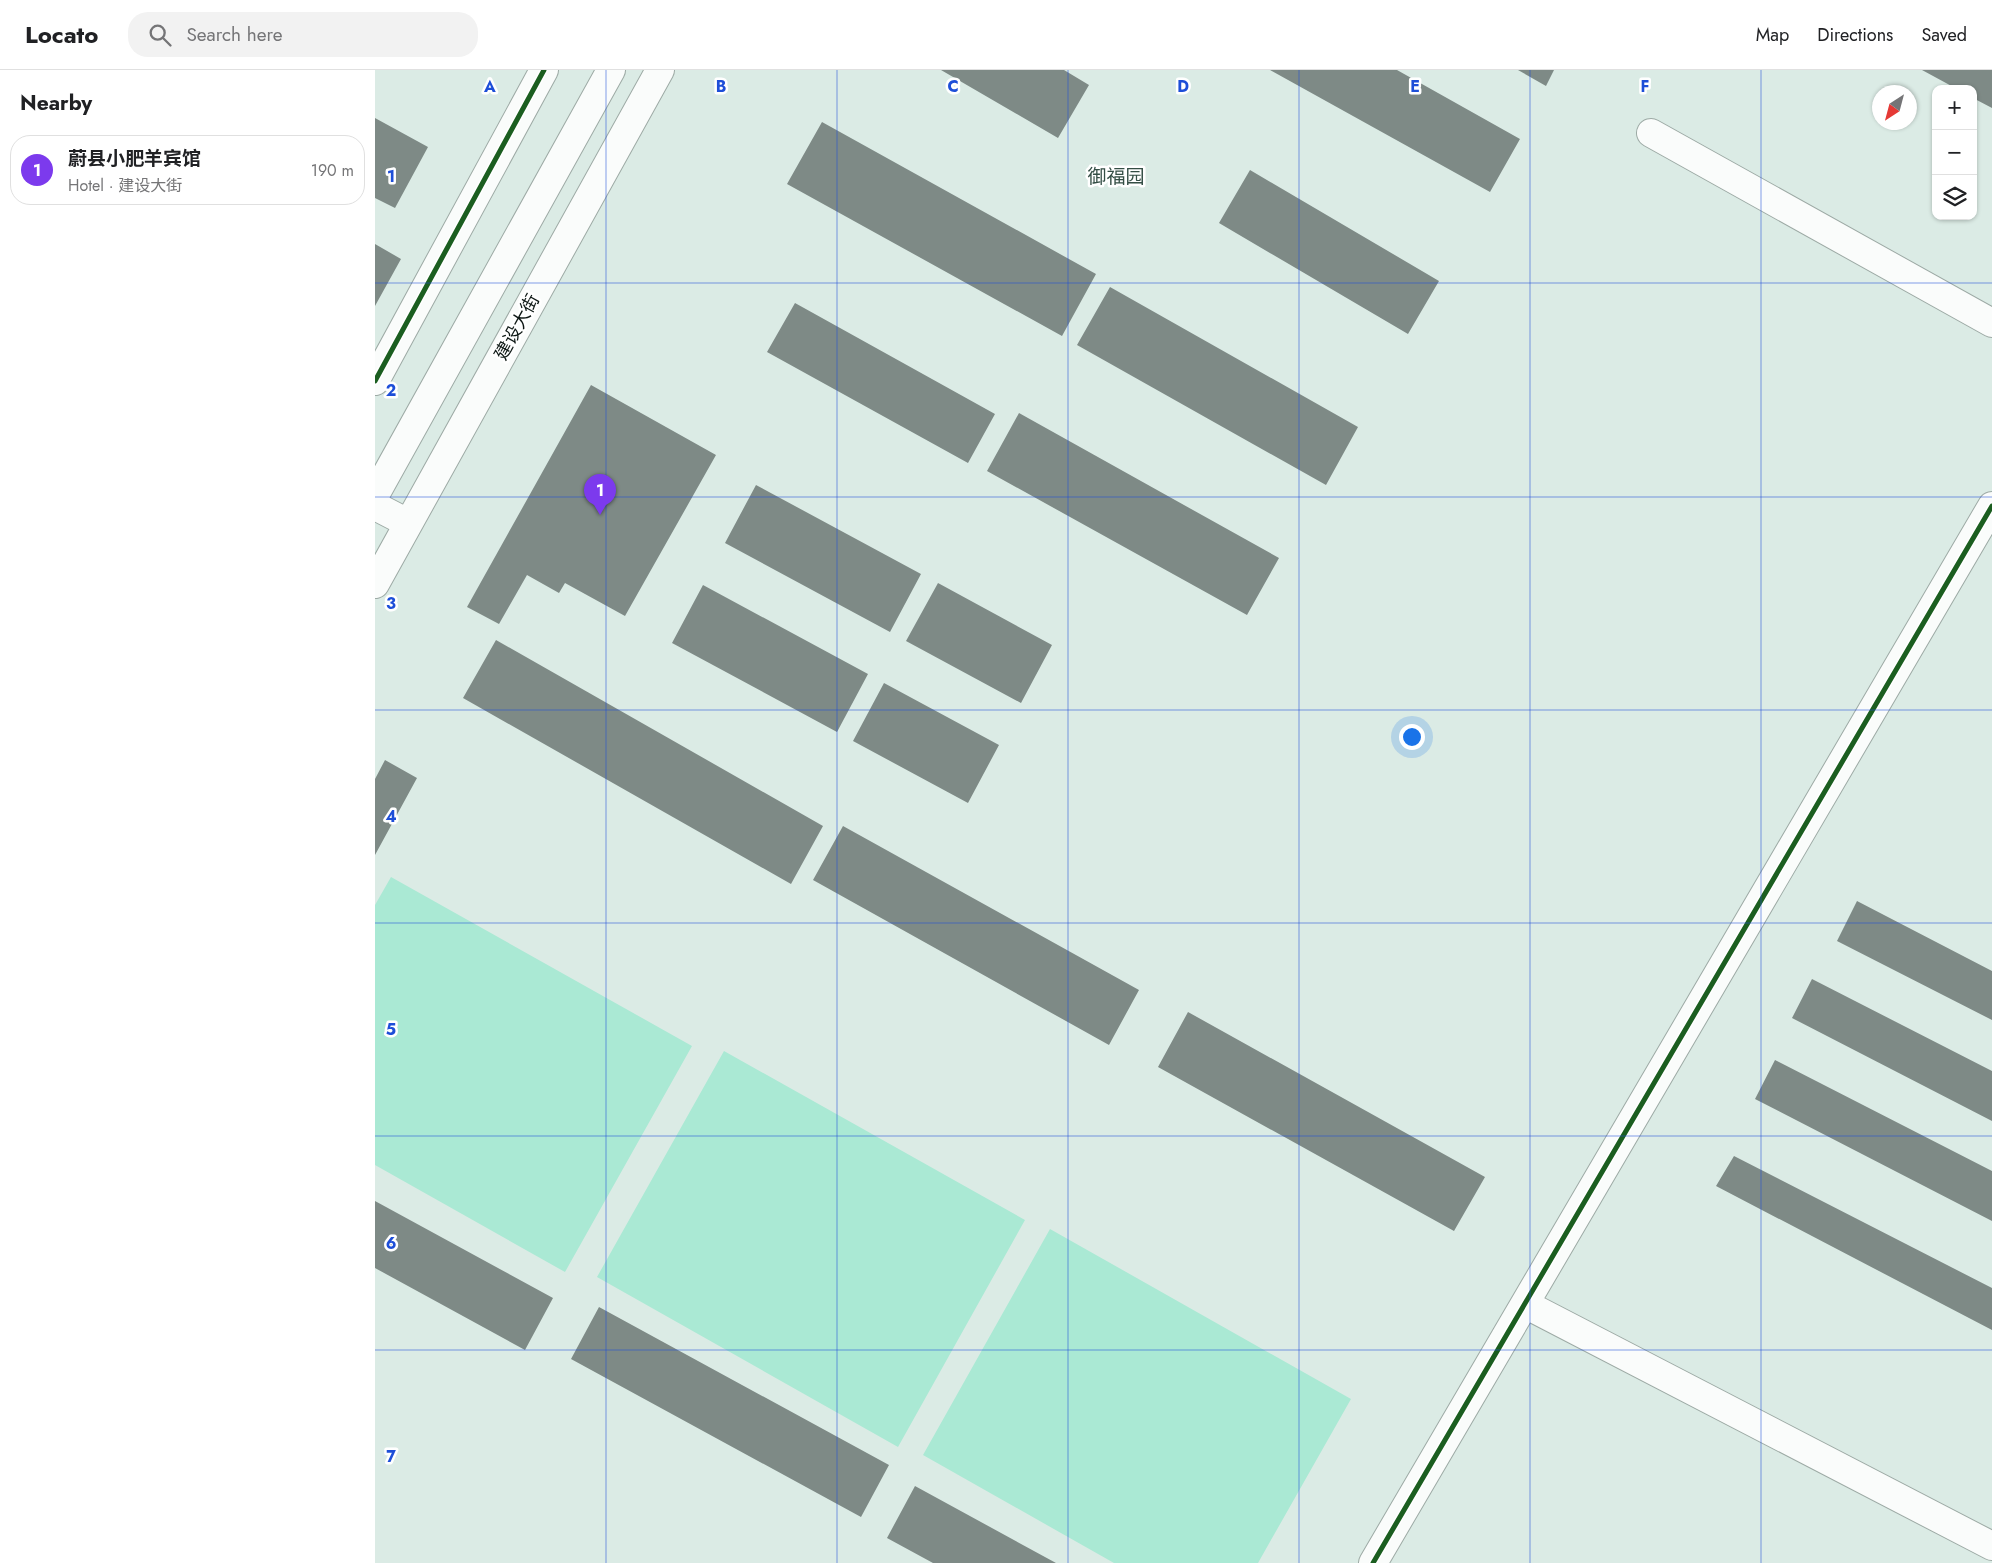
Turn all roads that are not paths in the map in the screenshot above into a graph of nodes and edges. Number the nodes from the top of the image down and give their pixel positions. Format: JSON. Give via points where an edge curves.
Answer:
{"nodes":[{"id":1,"x":544,"y":70,"type":"edge"},
{"id":2,"x":611,"y":70,"type":"edge"},
{"id":3,"x":660,"y":70,"type":"edge"},
{"id":4,"x":1651,"y":133,"type":"dead end"},
{"id":5,"x":1992,"y":323,"type":"edge"},
{"id":6,"x":375,"y":380,"type":"edge"},
{"id":7,"x":375,"y":495,"type":"edge"},
{"id":8,"x":375,"y":506,"type":"edge"},
{"id":9,"x":1992,"y":506,"type":"edge"},
{"id":10,"x":408,"y":523,"type":"junction"},
{"id":11,"x":375,"y":584,"type":"edge"},
{"id":12,"x":1525,"y":1304,"type":"junction"},
{"id":13,"x":1992,"y":1546,"type":"edge"},
{"id":14,"x":1373,"y":1563,"type":"edge"}],
"edges":[{"from":1,"to":6,"type":"street"},
{"from":2,"to":7,"type":"street"},
{"from":3,"to":10,"type":"street","name":"建设大街"},
{"from":4,"to":5,"type":"street"},
{"from":8,"to":10,"type":"street"},
{"from":9,"to":12,"type":"street"},
{"from":10,"to":11,"type":"street","name":"建设大街"},
{"from":12,"to":13,"type":"street"},
{"from":12,"to":14,"type":"street"}]}
